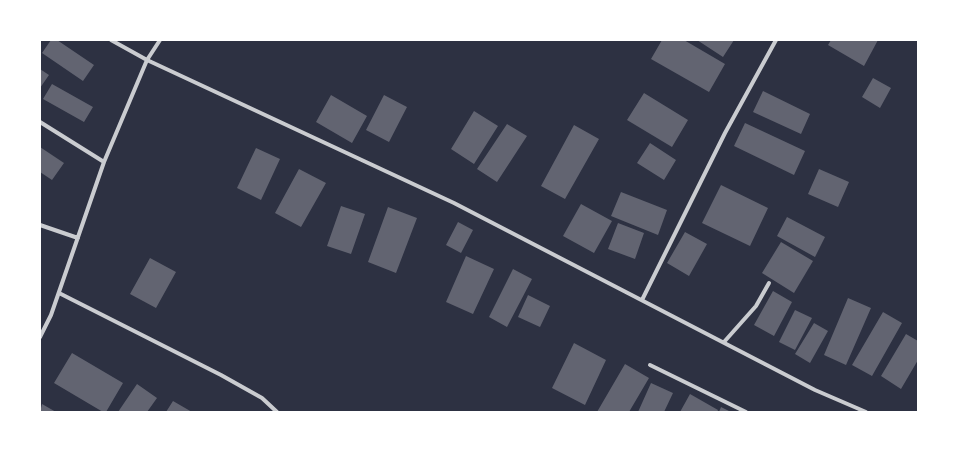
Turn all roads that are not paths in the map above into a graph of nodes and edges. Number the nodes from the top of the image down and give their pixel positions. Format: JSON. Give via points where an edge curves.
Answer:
{"nodes":[{"id":1,"x":111,"y":40,"type":"edge"},
{"id":2,"x":160,"y":40,"type":"edge"},
{"id":3,"x":776,"y":40,"type":"edge"},
{"id":4,"x":147,"y":60,"type":"junction"},
{"id":5,"x":40,"y":122,"type":"edge"},
{"id":6,"x":104,"y":162,"type":"junction"},
{"id":7,"x":40,"y":225,"type":"edge"},
{"id":8,"x":78,"y":238,"type":"junction"},
{"id":9,"x":769,"y":283,"type":"dead end"},
{"id":10,"x":59,"y":293,"type":"junction"},
{"id":11,"x":642,"y":300,"type":"junction"},
{"id":12,"x":40,"y":337,"type":"edge"},
{"id":13,"x":724,"y":342,"type":"junction"},
{"id":14,"x":650,"y":365,"type":"dead end"},
{"id":15,"x":277,"y":412,"type":"edge"},
{"id":16,"x":746,"y":412,"type":"edge"},
{"id":17,"x":866,"y":412,"type":"edge"}],
"edges":[{"from":1,"to":4,"type":"street"},
{"from":2,"to":4,"type":"street"},
{"from":3,"to":11,"type":"street","via":[[725,133]]},
{"from":4,"to":6,"type":"street"},
{"from":4,"to":11,"type":"street","via":[[454,203]]},
{"from":5,"to":6,"type":"street"},
{"from":6,"to":8,"type":"street"},
{"from":7,"to":8,"type":"street"},
{"from":8,"to":10,"type":"street"},
{"from":9,"to":13,"type":"street","via":[[749,314]]},
{"from":10,"to":12,"type":"street"},
{"from":10,"to":15,"type":"street","via":[[262,398]]},
{"from":11,"to":13,"type":"street"},
{"from":13,"to":17,"type":"street","via":[[815,390]]},
{"from":14,"to":16,"type":"street"}]}
